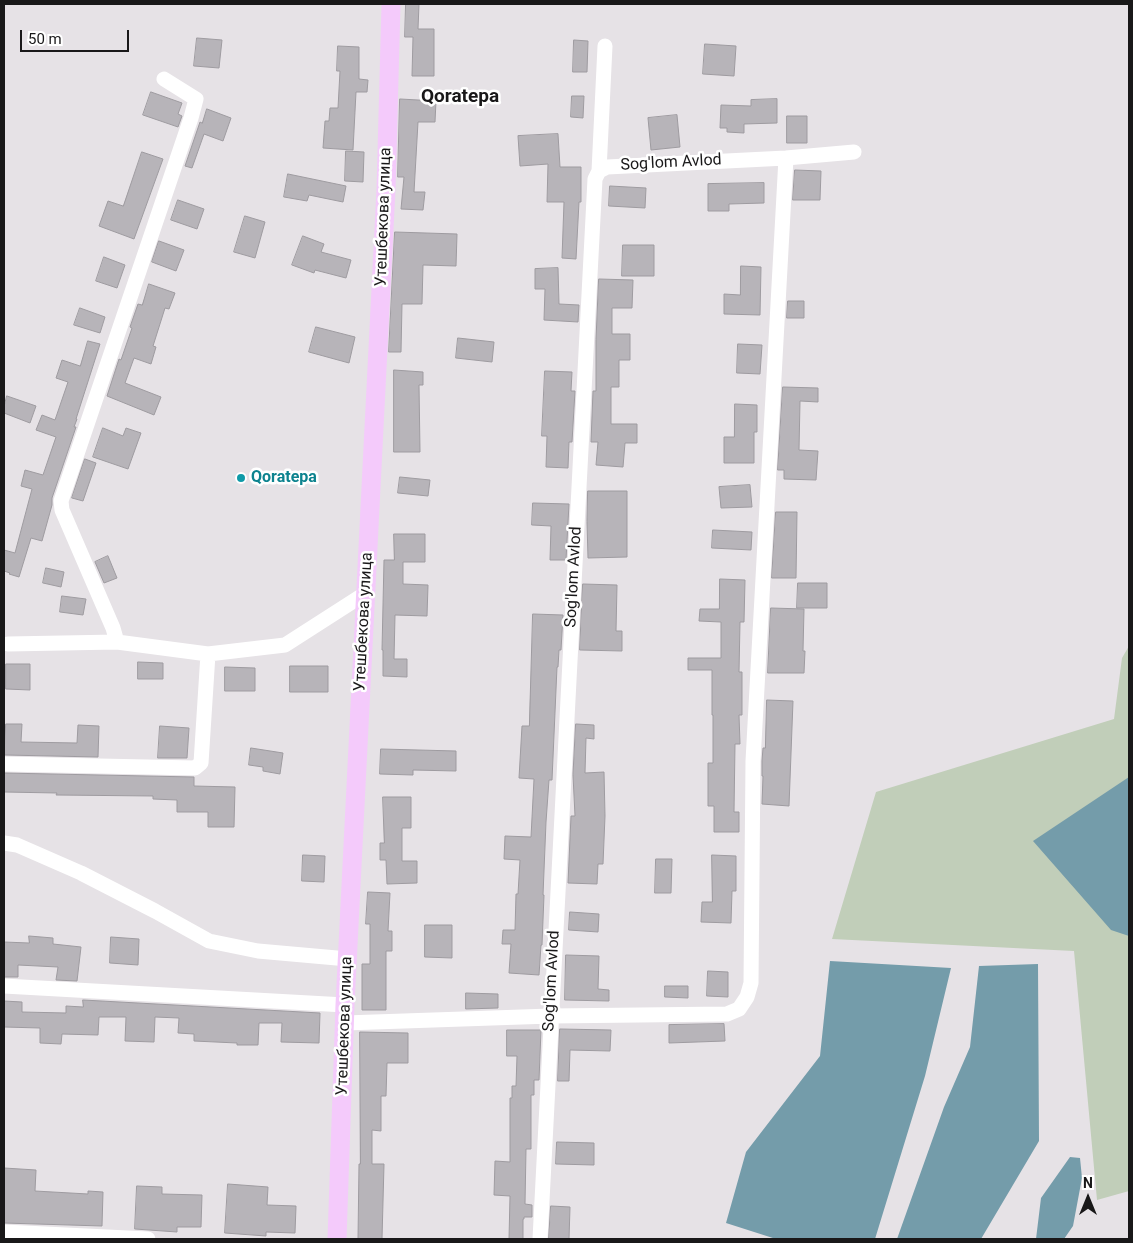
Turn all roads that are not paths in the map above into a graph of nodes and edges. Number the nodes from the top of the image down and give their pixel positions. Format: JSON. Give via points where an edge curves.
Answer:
{"nodes":[{"id":1,"x":391,"y":4,"type":"edge"},
{"id":2,"x":605,"y":46,"type":"dead end"},
{"id":3,"x":164,"y":79,"type":"dead end"},
{"id":4,"x":854,"y":152,"type":"dead end"},
{"id":5,"x":786,"y":158,"type":"junction"},
{"id":6,"x":599,"y":171,"type":"junction"},
{"id":7,"x":366,"y":593,"type":"junction"},
{"id":8,"x":117,"y":642,"type":"junction"},
{"id":9,"x":8,"y":644,"type":"dead end"},
{"id":10,"x":208,"y":654,"type":"junction"},
{"id":11,"x":4,"y":764,"type":"edge"},
{"id":12,"x":4,"y":843,"type":"edge"},
{"id":13,"x":348,"y":959,"type":"junction"},
{"id":14,"x":4,"y":986,"type":"edge"},
{"id":15,"x":345,"y":1014,"type":"junction"},
{"id":16,"x":550,"y":1016,"type":"junction"},
{"id":17,"x":4,"y":1232,"type":"edge"},
{"id":18,"x":148,"y":1239,"type":"edge"},
{"id":19,"x":336,"y":1239,"type":"edge"},
{"id":20,"x":540,"y":1239,"type":"edge"}],
"edges":[{"from":1,"to":7,"type":"main road","name":"Утешбекова улица","via":[[386,189]]},
{"from":2,"to":6,"type":"street"},
{"from":3,"to":8,"type":"street","via":[[196,99],[61,501]]},
{"from":4,"to":5,"type":"street","name":"Sog'lom Avlod"},
{"from":5,"to":6,"type":"street","name":"Sog'lom Avlod","via":[[607,166]]},
{"from":5,"to":16,"type":"street","via":[[753,760],[751,983],[739,1009],[727,1014]]},
{"from":6,"to":16,"type":"street","name":"Sog'lom Avlod","via":[[595,179]]},
{"from":7,"to":10,"type":"street","via":[[285,645]]},
{"from":7,"to":13,"type":"main road","name":"Утешбекова улица"},
{"from":8,"to":9,"type":"street"},
{"from":8,"to":10,"type":"street"},
{"from":10,"to":11,"type":"street","via":[[201,763],[195,768]]},
{"from":12,"to":13,"type":"street","via":[[17,845],[81,873],[209,941],[258,951]]},
{"from":13,"to":15,"type":"main road","name":"Утешбекова улица"},
{"from":14,"to":15,"type":"street"},
{"from":15,"to":16,"type":"street"},
{"from":15,"to":19,"type":"main road","name":"Утешбекова улица"},
{"from":16,"to":20,"type":"street","name":"Sog'lom Avlod"},
{"from":17,"to":18,"type":"street"}]}
